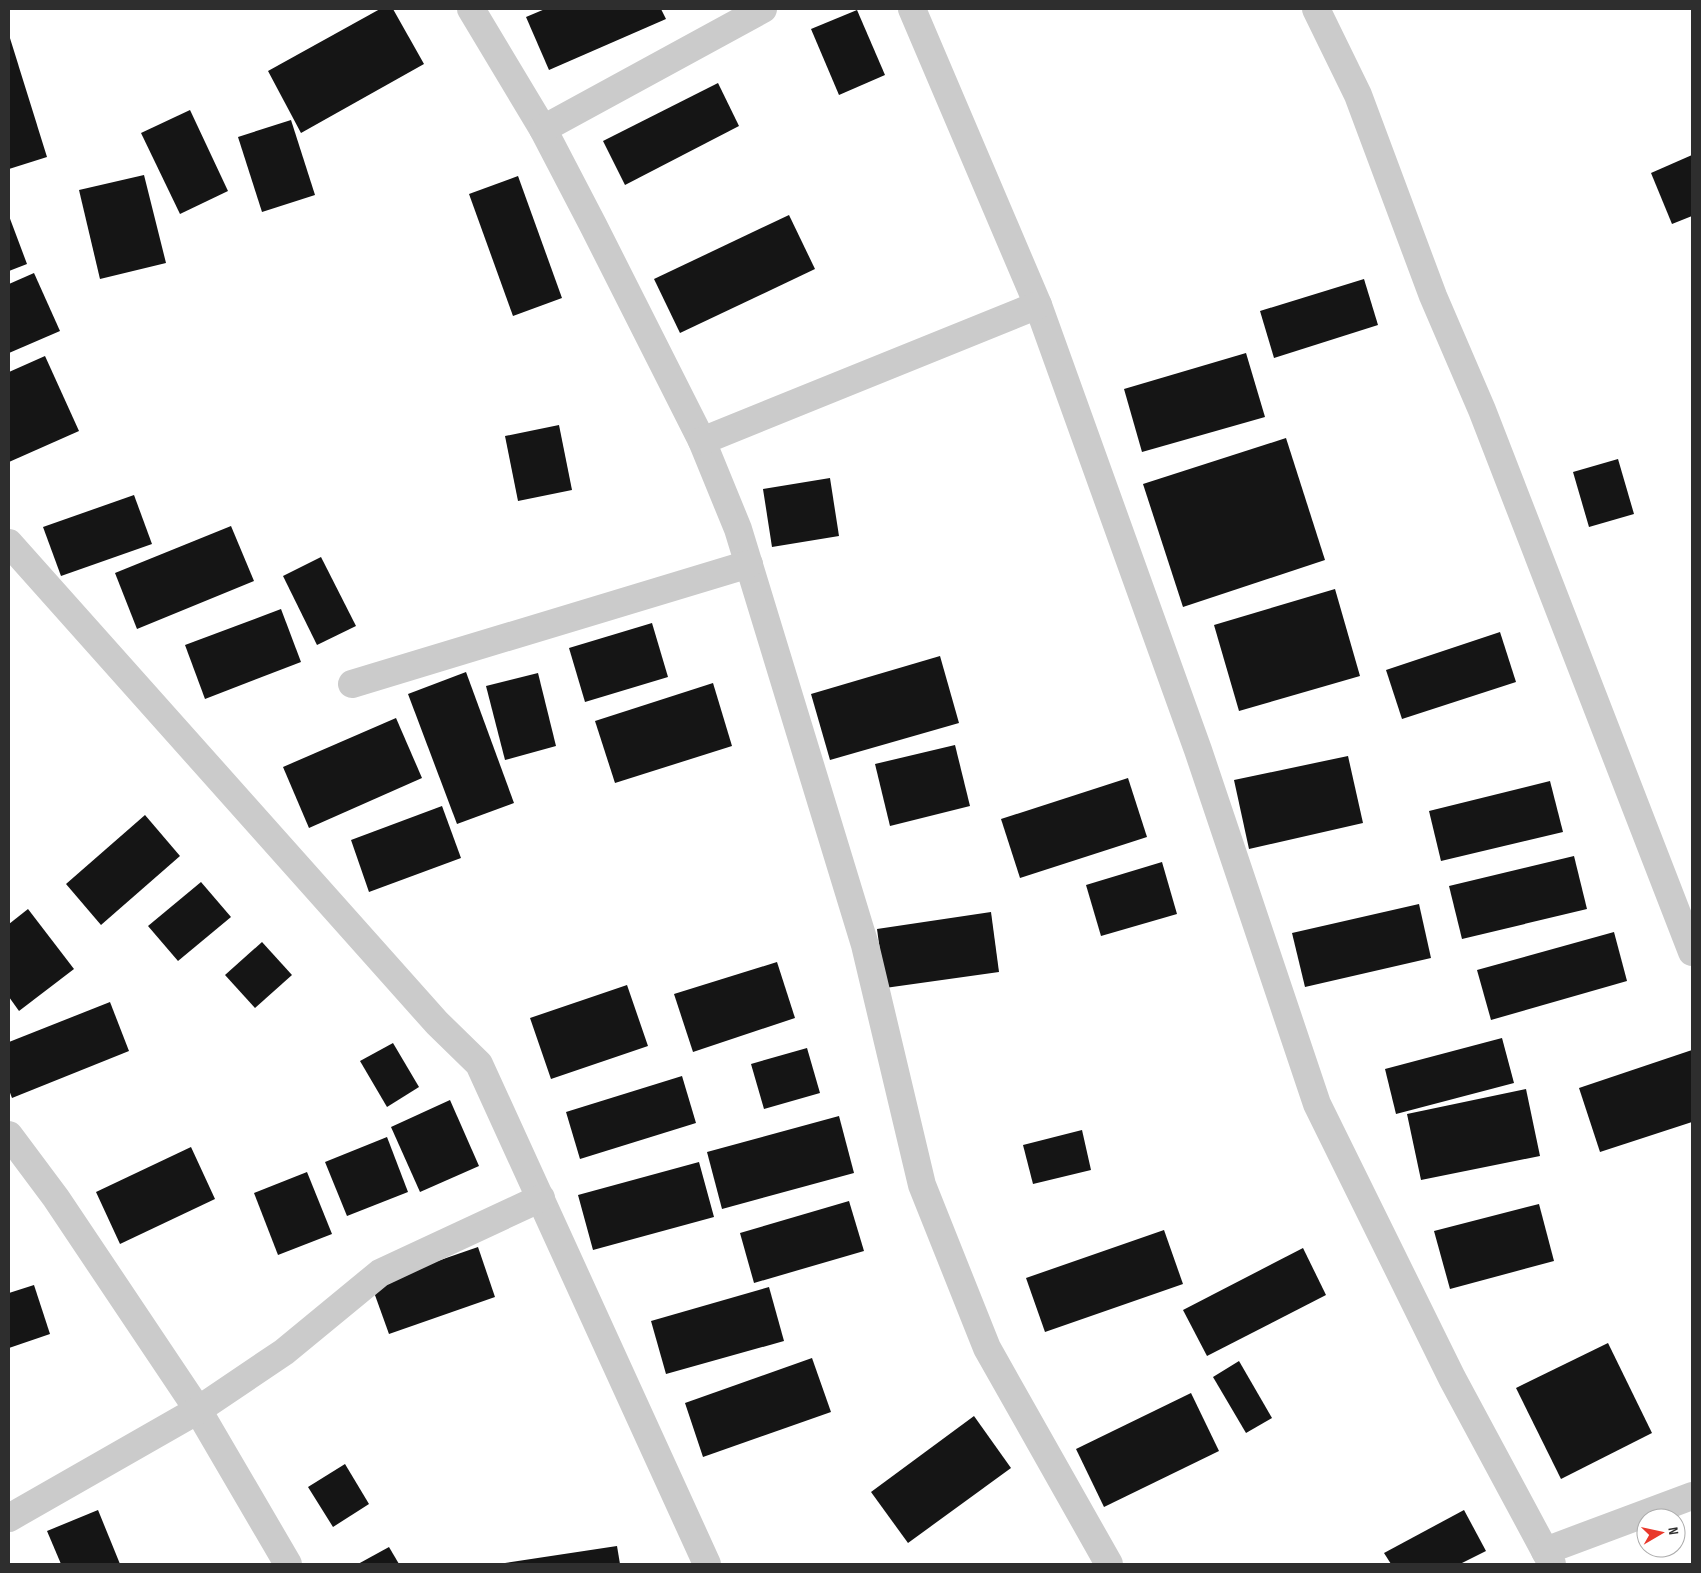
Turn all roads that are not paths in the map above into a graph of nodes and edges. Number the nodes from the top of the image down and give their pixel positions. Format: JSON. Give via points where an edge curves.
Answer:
{"nodes":[{"id":1,"x":470,"y":9,"type":"edge"},
{"id":2,"x":763,"y":9,"type":"edge"},
{"id":3,"x":912,"y":9,"type":"edge"},
{"id":4,"x":1316,"y":9,"type":"edge"},
{"id":5,"x":543,"y":129,"type":"junction"},
{"id":6,"x":1038,"y":305,"type":"junction"},
{"id":7,"x":702,"y":441,"type":"junction"},
{"id":8,"x":9,"y":543,"type":"edge"},
{"id":9,"x":749,"y":564,"type":"junction"},
{"id":10,"x":352,"y":684,"type":"dead end"},
{"id":11,"x":1692,"y":952,"type":"edge"},
{"id":12,"x":9,"y":1135,"type":"edge"},
{"id":13,"x":541,"y":1198,"type":"junction"},
{"id":14,"x":198,"y":1410,"type":"junction"},
{"id":15,"x":1692,"y":1496,"type":"edge"},
{"id":16,"x":9,"y":1518,"type":"edge"},
{"id":17,"x":1548,"y":1558,"type":"edge"},
{"id":18,"x":288,"y":1564,"type":"edge"},
{"id":19,"x":706,"y":1564,"type":"edge"},
{"id":20,"x":1108,"y":1564,"type":"edge"}],
"edges":[{"from":1,"to":5,"type":"street"},
{"from":2,"to":5,"type":"street"},
{"from":3,"to":6,"type":"street"},
{"from":4,"to":11,"type":"street","via":[[1358,95],[1433,296],[1485,419]]},
{"from":5,"to":7,"type":"street"},
{"from":6,"to":7,"type":"street"},
{"from":6,"to":17,"type":"street","via":[[1198,750],[1317,1104],[1452,1378]]},
{"from":7,"to":9,"type":"street"},
{"from":8,"to":13,"type":"street","via":[[437,1023],[479,1064]]},
{"from":9,"to":10,"type":"street"},
{"from":9,"to":20,"type":"street","via":[[865,945],[922,1185],[986,1348]]},
{"from":12,"to":14,"type":"street","via":[[56,1198]]},
{"from":13,"to":14,"type":"street","via":[[380,1273],[284,1352]]},
{"from":13,"to":19,"type":"street"},
{"from":14,"to":16,"type":"street"},
{"from":14,"to":18,"type":"street"},
{"from":15,"to":17,"type":"street"}]}
